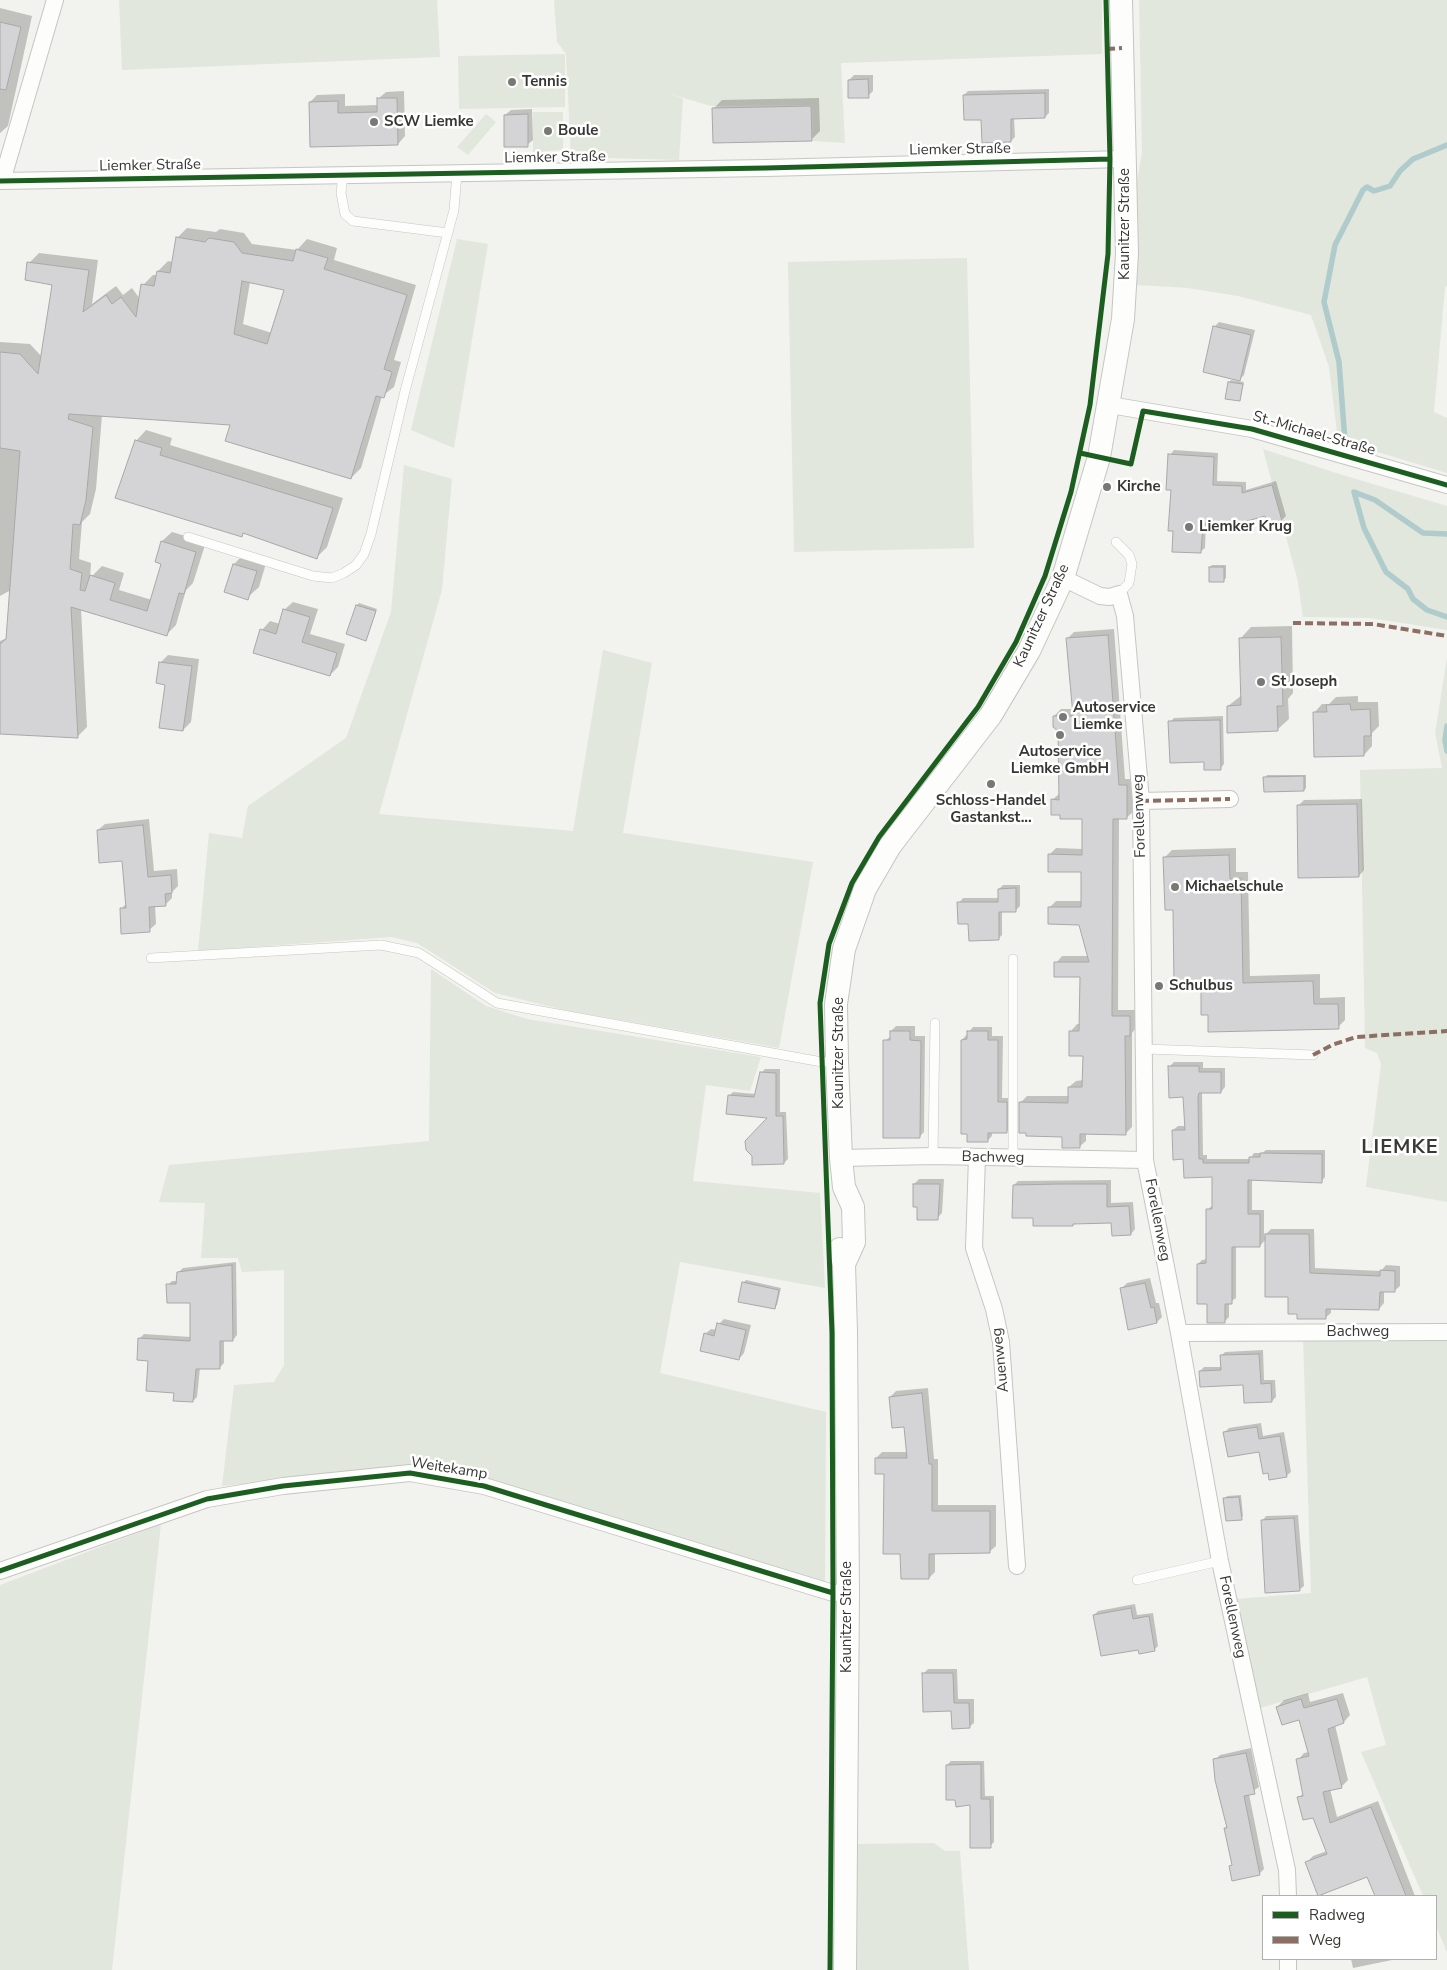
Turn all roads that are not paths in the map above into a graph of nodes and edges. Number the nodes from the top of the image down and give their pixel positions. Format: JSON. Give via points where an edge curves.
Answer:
{"nodes":[{"id":1,"x":55,"y":0,"type":"edge"},
{"id":2,"x":1121,"y":0,"type":"edge"},
{"id":3,"x":1125,"y":159,"type":"junction"},
{"id":4,"x":457,"y":172,"type":"junction"},
{"id":5,"x":343,"y":175,"type":"junction"},
{"id":6,"x":1,"y":184,"type":"edge"},
{"id":7,"x":448,"y":233,"type":"junction"},
{"id":8,"x":1110,"y":405,"type":"junction"},
{"id":9,"x":1447,"y":485,"type":"edge"},
{"id":10,"x":188,"y":537,"type":"dead end"},
{"id":11,"x":1116,"y":542,"type":"dead end"},
{"id":12,"x":1063,"y":578,"type":"junction"},
{"id":13,"x":1119,"y":594,"type":"junction"},
{"id":14,"x":1230,"y":799,"type":"dead end"},
{"id":15,"x":1141,"y":801,"type":"junction"},
{"id":16,"x":152,"y":958,"type":"dead end"},
{"id":17,"x":1013,"y":960,"type":"dead end"},
{"id":18,"x":934,"y":1022,"type":"dead end"},
{"id":19,"x":1145,"y":1049,"type":"junction"},
{"id":20,"x":1313,"y":1055,"type":"dead end"},
{"id":21,"x":837,"y":1062,"type":"junction"},
{"id":22,"x":933,"y":1156,"type":"junction"},
{"id":23,"x":977,"y":1157,"type":"junction"},
{"id":24,"x":841,"y":1158,"type":"junction"},
{"id":25,"x":1013,"y":1158,"type":"junction"},
{"id":26,"x":1145,"y":1160,"type":"junction"},
{"id":27,"x":1447,"y":1332,"type":"edge"},
{"id":28,"x":1179,"y":1333,"type":"junction"},
{"id":29,"x":1220,"y":1562,"type":"junction"},
{"id":30,"x":1017,"y":1566,"type":"dead end"},
{"id":31,"x":0,"y":1571,"type":"edge"},
{"id":32,"x":1137,"y":1580,"type":"dead end"},
{"id":33,"x":848,"y":1592,"type":"junction"},
{"id":34,"x":1288,"y":1895,"type":"edge"},
{"id":35,"x":845,"y":1970,"type":"edge"}],
"edges":[{"from":1,"to":6,"type":"street"},
{"from":2,"to":3,"type":"street","name":"Kaunitzer Straße"},
{"from":3,"to":4,"type":"street","name":"Liemker Straße"},
{"from":3,"to":8,"type":"street","name":"Kaunitzer Straße","via":[[1127,253],[1123,319]]},
{"from":4,"to":5,"type":"street","name":"Liemker Straße"},
{"from":4,"to":7,"type":"lane","via":[[457,196]]},
{"from":5,"to":6,"type":"street","name":"Liemker Straße"},
{"from":5,"to":7,"type":"lane","via":[[341,194],[345,214],[353,221]]},
{"from":7,"to":10,"type":"lane","via":[[405,391],[371,534],[356,565],[332,578],[313,576]]},
{"from":8,"to":9,"type":"street","name":"St.-Michael-Straße","via":[[1252,429]]},
{"from":8,"to":12,"type":"street","name":"Kaunitzer Straße","via":[[1088,499]]},
{"from":11,"to":13,"type":"lane","via":[[1130,555],[1132,564],[1130,583]]},
{"from":12,"to":13,"type":"street","via":[[1100,596]]},
{"from":12,"to":21,"type":"street","name":"Kaunitzer Straße","via":[[1029,650],[991,715],[890,846],[865,889],[844,949],[836,1004]]},
{"from":13,"to":15,"type":"street","name":"Forellenweg","via":[[1125,616]]},
{"from":14,"to":15,"type":"street"},
{"from":15,"to":19,"type":"street","name":"Forellenweg"},
{"from":16,"to":21,"type":"lane","via":[[381,945],[419,953],[497,1003],[822,1062]]},
{"from":17,"to":25,"type":"lane"},
{"from":18,"to":22,"type":"lane"},
{"from":19,"to":20,"type":"lane"},
{"from":19,"to":26,"type":"street","name":"Forellenweg"},
{"from":21,"to":24,"type":"street","name":"Kaunitzer Straße"},
{"from":22,"to":23,"type":"street","name":"Bachweg"},
{"from":22,"to":24,"type":"street","name":"Bachweg"},
{"from":23,"to":25,"type":"street","name":"Bachweg"},
{"from":23,"to":30,"type":"street","name":"Auenweg","via":[[974,1248],[1001,1342]]},
{"from":24,"to":33,"type":"street","name":"Kaunitzer Straße","via":[[844,1187],[838,1208],[839,1243],[844,1264]]},
{"from":25,"to":26,"type":"street","name":"Bachweg"},
{"from":26,"to":28,"type":"street","name":"Forellenweg"},
{"from":27,"to":28,"type":"street","name":"Bachweg"},
{"from":28,"to":29,"type":"street","name":"Forellenweg"},
{"from":29,"to":32,"type":"lane"},
{"from":29,"to":34,"type":"street","name":"Forellenweg","via":[[1287,1870]]},
{"from":31,"to":33,"type":"street","name":"Weitekamp","via":[[207,1499],[283,1486],[410,1473],[484,1486],[833,1593]]},
{"from":33,"to":35,"type":"street","name":"Kaunitzer Straße"}]}
